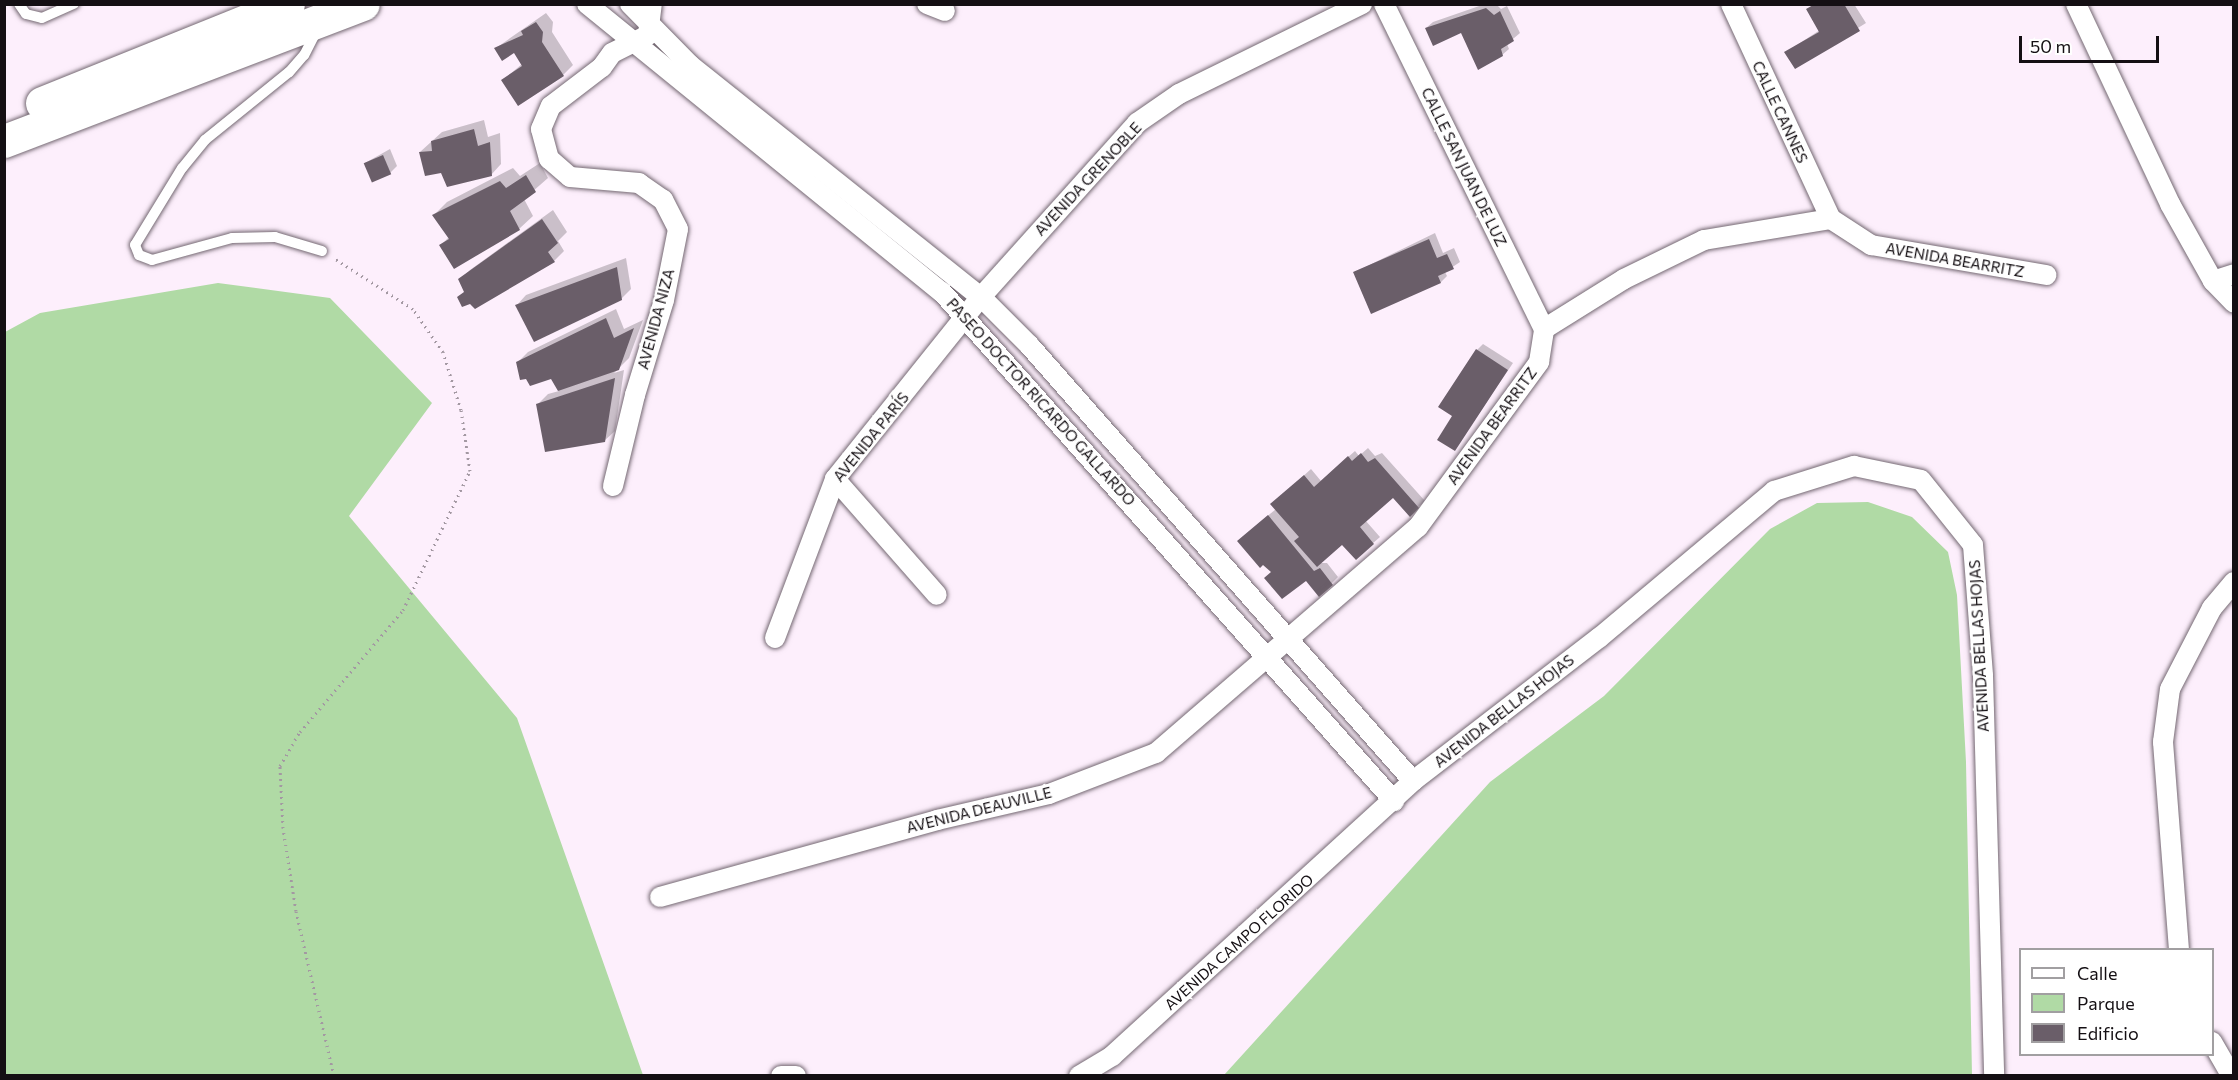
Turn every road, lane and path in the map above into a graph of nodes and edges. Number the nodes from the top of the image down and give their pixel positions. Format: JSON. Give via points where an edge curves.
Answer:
{"nodes":[{"id":1,"x":18,"y":4,"type":"edge"},
{"id":2,"x":74,"y":4,"type":"edge"},
{"id":3,"x":288,"y":4,"type":"edge"},
{"id":4,"x":363,"y":4,"type":"edge"},
{"id":5,"x":587,"y":4,"type":"edge"},
{"id":6,"x":629,"y":4,"type":"edge"},
{"id":7,"x":652,"y":4,"type":"edge"},
{"id":8,"x":1362,"y":4,"type":"edge"},
{"id":9,"x":1384,"y":4,"type":"edge"},
{"id":10,"x":1731,"y":4,"type":"edge"},
{"id":11,"x":2076,"y":4,"type":"edge"},
{"id":12,"x":322,"y":20,"type":"junction"},
{"id":13,"x":651,"y":25,"type":"junction"},
{"id":14,"x":615,"y":28,"type":"junction"},
{"id":15,"x":634,"y":43,"type":"junction"},
{"id":16,"x":612,"y":53,"type":"junction"},
{"id":17,"x":4,"y":118,"type":"edge"},
{"id":18,"x":4,"y":141,"type":"edge"},
{"id":19,"x":1831,"y":219,"type":"junction"},
{"id":20,"x":322,"y":251,"type":"joint"},
{"id":21,"x":2234,"y":274,"type":"edge"},
{"id":22,"x":2046,"y":275,"type":"dead end"},
{"id":23,"x":2213,"y":281,"type":"junction"},
{"id":24,"x":981,"y":297,"type":"junction"},
{"id":25,"x":2234,"y":303,"type":"edge"},
{"id":26,"x":966,"y":316,"type":"junction"},
{"id":27,"x":1544,"y":328,"type":"junction"},
{"id":28,"x":835,"y":479,"type":"junction"},
{"id":29,"x":614,"y":486,"type":"dead end"},
{"id":30,"x":2234,"y":582,"type":"edge"},
{"id":31,"x":937,"y":595,"type":"dead end"},
{"id":32,"x":775,"y":638,"type":"dead end"},
{"id":33,"x":1287,"y":640,"type":"junction"},
{"id":34,"x":1266,"y":658,"type":"junction"},
{"id":35,"x":1413,"y":781,"type":"junction"},
{"id":36,"x":1394,"y":801,"type":"junction"},
{"id":37,"x":660,"y":897,"type":"dead end"},
{"id":38,"x":2179,"y":948,"type":"edge"},
{"id":39,"x":2214,"y":1045,"type":"edge"},
{"id":40,"x":334,"y":1076,"type":"edge"},
{"id":41,"x":781,"y":1076,"type":"edge"},
{"id":42,"x":796,"y":1076,"type":"edge"},
{"id":43,"x":1079,"y":1076,"type":"edge"},
{"id":44,"x":1994,"y":1076,"type":"edge"},
{"id":45,"x":2232,"y":1076,"type":"edge"}],
"edges":[{"from":1,"to":2,"type":"lane","via":[[26,14],[42,18]]},
{"from":3,"to":17,"type":"highway"},
{"from":4,"to":12,"type":"highway"},
{"from":5,"to":14,"type":"street","name":"PASEO DOCTOR RICARDO GALLARDO"},
{"from":6,"to":13,"type":"street","name":"PASEO DOCTOR RICARDO GALLARDO"},
{"from":6,"to":14,"type":"street","via":[[620,11]]},
{"from":7,"to":13,"type":"street"},
{"from":8,"to":24,"type":"street","name":"AVENIDA GRENOBLE","via":[[1179,94],[1137,123]]},
{"from":9,"to":27,"type":"street","name":"CALLE SAN JUAN DE LUZ"},
{"from":10,"to":19,"type":"street","name":"CALLE CANNES"},
{"from":11,"to":23,"type":"street","via":[[2170,204]]},
{"from":12,"to":18,"type":"highway"},
{"from":12,"to":20,"type":"lane","via":[[304,55],[289,72],[205,140],[182,168],[135,245],[139,255],[152,260],[232,238],[275,237]]},
{"from":13,"to":15,"type":"street","name":"AVENIDA NIZA","via":[[648,35]]},
{"from":13,"to":24,"type":"street","name":"PASEO DOCTOR RICARDO GALLARDO","via":[[690,66]]},
{"from":14,"to":15,"type":"street","name":"PASEO DOCTOR RICARDO GALLARDO"},
{"from":14,"to":16,"type":"street"},
{"from":15,"to":16,"type":"street","name":"AVENIDA NIZA"},
{"from":15,"to":26,"type":"street","name":"PASEO DOCTOR RICARDO GALLARDO","via":[[942,292]]},
{"from":16,"to":29,"type":"street","name":"AVENIDA NIZA","via":[[602,67],[551,106],[541,129],[549,159],[570,177],[639,183],[663,200],[678,229],[664,300],[635,395]]},
{"from":19,"to":22,"type":"street","name":"AVENIDA BEARRITZ","via":[[1870,245]]},
{"from":19,"to":27,"type":"street","via":[[1704,240],[1624,279]]},
{"from":20,"to":40,"type":"path","via":[[377,282],[413,309],[443,352],[461,410],[470,471],[403,610],[300,732],[280,766],[283,828],[296,911]]},
{"from":21,"to":23,"type":"street"},
{"from":23,"to":25,"type":"street"},
{"from":24,"to":26,"type":"street","name":"AVENIDA GRENOBLE"},
{"from":24,"to":33,"type":"street","name":"PASEO DOCTOR RICARDO GALLARDO","via":[[1029,345]]},
{"from":26,"to":28,"type":"street","name":"AVENIDA PARÍS"},
{"from":26,"to":34,"type":"street","name":"PASEO DOCTOR RICARDO GALLARDO"},
{"from":27,"to":33,"type":"street","name":"AVENIDA BEARRITZ","via":[[1539,362],[1418,527]]},
{"from":28,"to":31,"type":"street"},
{"from":28,"to":32,"type":"street","name":"AVENIDA PARÍS"},
{"from":30,"to":38,"type":"street","via":[[2212,608],[2169,689],[2163,742]]},
{"from":33,"to":34,"type":"street","name":"AVENIDA BEARRITZ"},
{"from":33,"to":35,"type":"street","name":"PASEO DOCTOR RICARDO GALLARDO"},
{"from":34,"to":36,"type":"street","name":"PASEO DOCTOR RICARDO GALLARDO"},
{"from":34,"to":37,"type":"street","name":"AVENIDA DEAUVILLE","via":[[1156,753],[1104,774],[1049,794],[937,819]]},
{"from":35,"to":36,"type":"street","name":"AVENIDA BELLAS HOJAS"},
{"from":35,"to":44,"type":"street","name":"AVENIDA BELLAS HOJAS","via":[[1599,638],[1774,491],[1854,466],[1921,480],[1972,545],[1983,676]]},
{"from":36,"to":43,"type":"street","name":"AVENIDA CAMPO FLORIDO","via":[[1112,1056]]},
{"from":39,"to":45,"type":"street"},
{"from":41,"to":42,"type":"street"}]}
